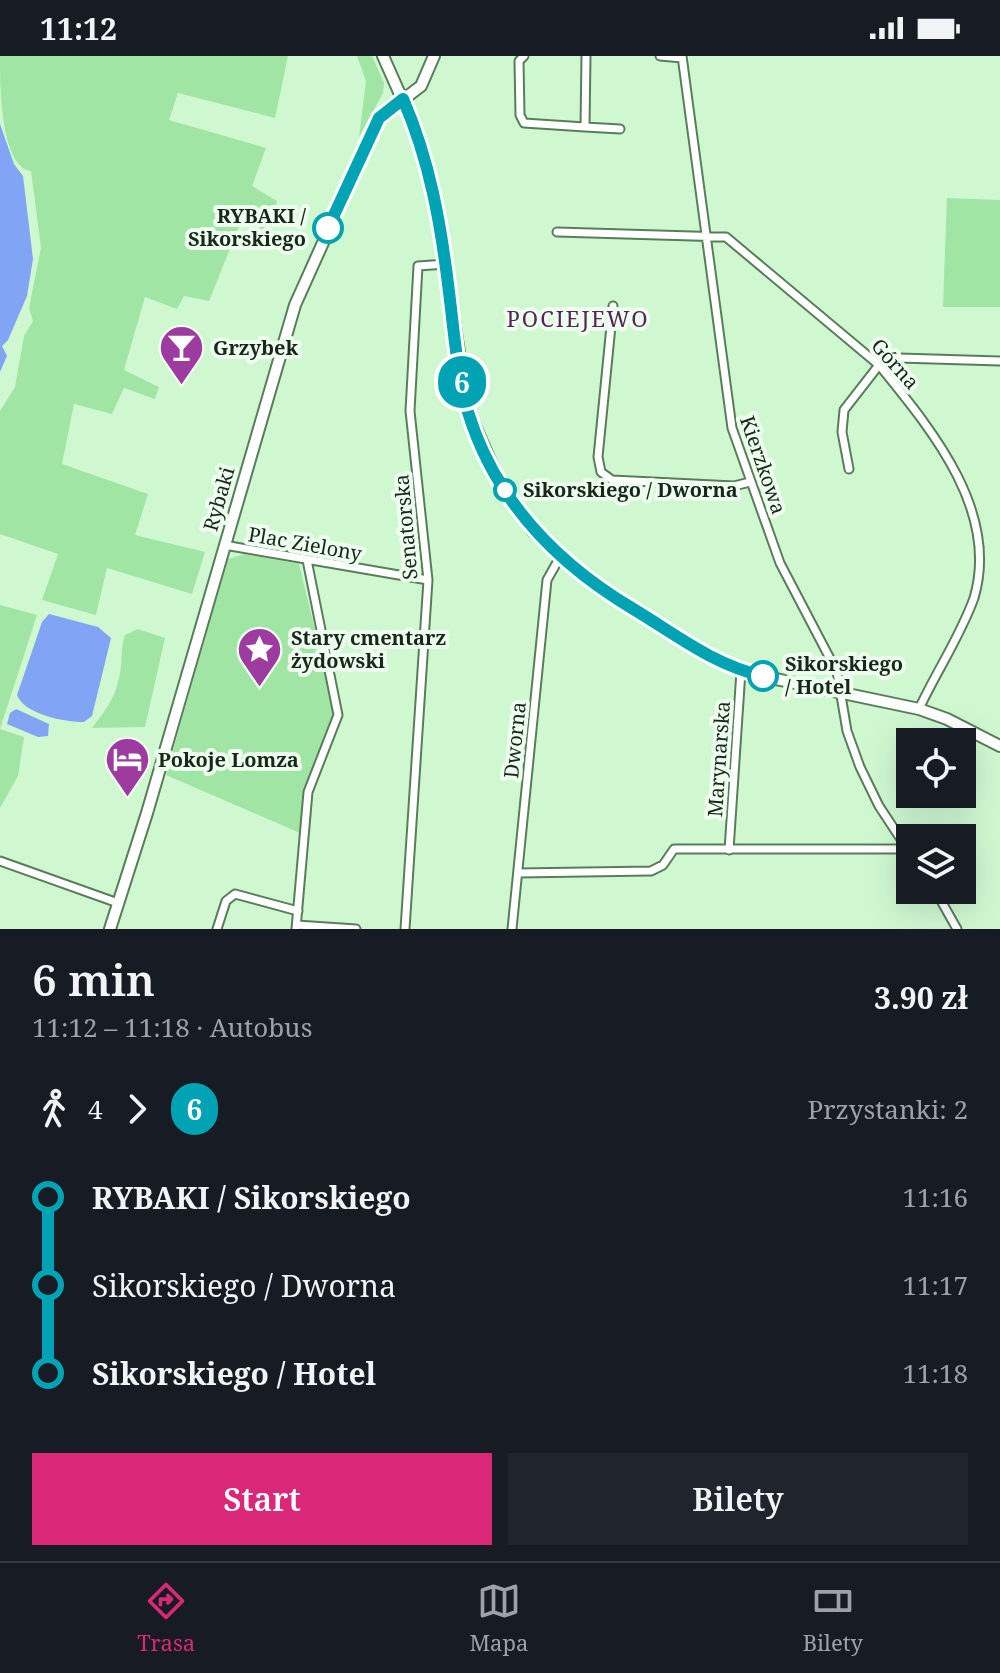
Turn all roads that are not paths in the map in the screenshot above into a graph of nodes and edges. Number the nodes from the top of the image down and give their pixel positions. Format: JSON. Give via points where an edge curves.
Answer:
{"nodes":[{"id":1,"x":383,"y":56,"type":"edge"},
{"id":2,"x":434,"y":56,"type":"edge"},
{"id":3,"x":586,"y":56,"type":"edge"},
{"id":4,"x":660,"y":56,"type":"edge"},
{"id":5,"x":682,"y":57,"type":"edge"},
{"id":6,"x":521,"y":59,"type":"edge"},
{"id":7,"x":403,"y":99,"type":"junction"},
{"id":8,"x":585,"y":127,"type":"junction"},
{"id":9,"x":620,"y":129,"type":"dead end"},
{"id":10,"x":557,"y":232,"type":"dead end"},
{"id":11,"x":704,"y":235,"type":"junction"},
{"id":12,"x":446,"y":264,"type":"junction"},
{"id":13,"x":613,"y":306,"type":"dead end"},
{"id":14,"x":1000,"y":361,"type":"edge"},
{"id":15,"x":879,"y":365,"type":"junction"},
{"id":16,"x":849,"y":469,"type":"dead end"},
{"id":17,"x":750,"y":482,"type":"junction"},
{"id":18,"x":224,"y":545,"type":"junction"},
{"id":19,"x":560,"y":557,"type":"junction"},
{"id":20,"x":307,"y":560,"type":"junction"},
{"id":21,"x":428,"y":580,"type":"junction"},
{"id":22,"x":741,"y":671,"type":"junction"},
{"id":23,"x":843,"y":693,"type":"junction"},
{"id":24,"x":919,"y":709,"type":"junction"},
{"id":25,"x":1000,"y":746,"type":"edge"},
{"id":26,"x":896,"y":829,"type":"edge"},
{"id":27,"x":729,"y":850,"type":"junction"},
{"id":28,"x":896,"y":851,"type":"edge"},
{"id":29,"x":0,"y":861,"type":"edge"},
{"id":30,"x":518,"y":873,"type":"junction"},
{"id":31,"x":118,"y":903,"type":"junction"},
{"id":32,"x":943,"y":904,"type":"edge"},
{"id":33,"x":298,"y":911,"type":"junction"},
{"id":34,"x":296,"y":927,"type":"edge"},
{"id":35,"x":110,"y":929,"type":"edge"},
{"id":36,"x":217,"y":929,"type":"edge"},
{"id":37,"x":356,"y":929,"type":"edge"},
{"id":38,"x":405,"y":929,"type":"edge"},
{"id":39,"x":512,"y":929,"type":"edge"},
{"id":40,"x":957,"y":929,"type":"edge"}],
"edges":[{"from":1,"to":7,"type":"street"},
{"from":2,"to":7,"type":"street","name":"Rybaki","via":[[421,86]]},
{"from":3,"to":8,"type":"street"},
{"from":4,"to":5,"type":"street"},
{"from":5,"to":11,"type":"street","name":"Kierzkowa"},
{"from":6,"to":8,"type":"street","via":[[524,123]]},
{"from":7,"to":12,"type":"street","via":[[433,186]]},
{"from":7,"to":18,"type":"street","name":"Rybaki","via":[[385,111],[373,129],[299,293]]},
{"from":8,"to":9,"type":"street"},
{"from":10,"to":11,"type":"street","name":"Górna"},
{"from":11,"to":15,"type":"street","name":"Górna","via":[[733,241]]},
{"from":11,"to":17,"type":"street","name":"Kierzkowa","via":[[728,412]]},
{"from":12,"to":19,"type":"street","via":[[462,387],[474,428],[515,506]]},
{"from":12,"to":21,"type":"street","name":"Senatorska","via":[[418,266],[410,411]]},
{"from":13,"to":17,"type":"street","via":[[598,457],[601,472],[612,480],[734,486]]},
{"from":14,"to":15,"type":"street","via":[[899,358]]},
{"from":15,"to":16,"type":"street","via":[[844,410]]},
{"from":15,"to":24,"type":"street","name":"Górna","via":[[964,484],[983,535],[973,601]]},
{"from":17,"to":23,"type":"street","name":"Kierzkowa","via":[[780,563],[827,650]]},
{"from":18,"to":20,"type":"street","name":"Plac Zielony"},
{"from":18,"to":31,"type":"street","name":"Rybaki"},
{"from":19,"to":22,"type":"street","via":[[699,652]]},
{"from":19,"to":30,"type":"street","name":"Dworna","via":[[547,580]]},
{"from":20,"to":21,"type":"street","name":"Plac Zielony"},
{"from":20,"to":33,"type":"street","via":[[338,715],[309,787]]},
{"from":21,"to":38,"type":"street","name":"Senatorska"},
{"from":22,"to":23,"type":"street"},
{"from":22,"to":27,"type":"street","name":"Marynarska"},
{"from":23,"to":24,"type":"street"},
{"from":23,"to":26,"type":"street","name":"Kierzkowa","via":[[847,731],[860,767]]},
{"from":24,"to":25,"type":"street"},
{"from":27,"to":28,"type":"street"},
{"from":27,"to":30,"type":"street","via":[[674,849],[651,871]]},
{"from":29,"to":31,"type":"street"},
{"from":30,"to":39,"type":"street","name":"Dworna"},
{"from":31,"to":35,"type":"street","name":"Rybaki"},
{"from":32,"to":40,"type":"street"},
{"from":33,"to":34,"type":"street"},
{"from":33,"to":36,"type":"street","via":[[235,894],[226,901]]},
{"from":34,"to":37,"type":"street"}]}
